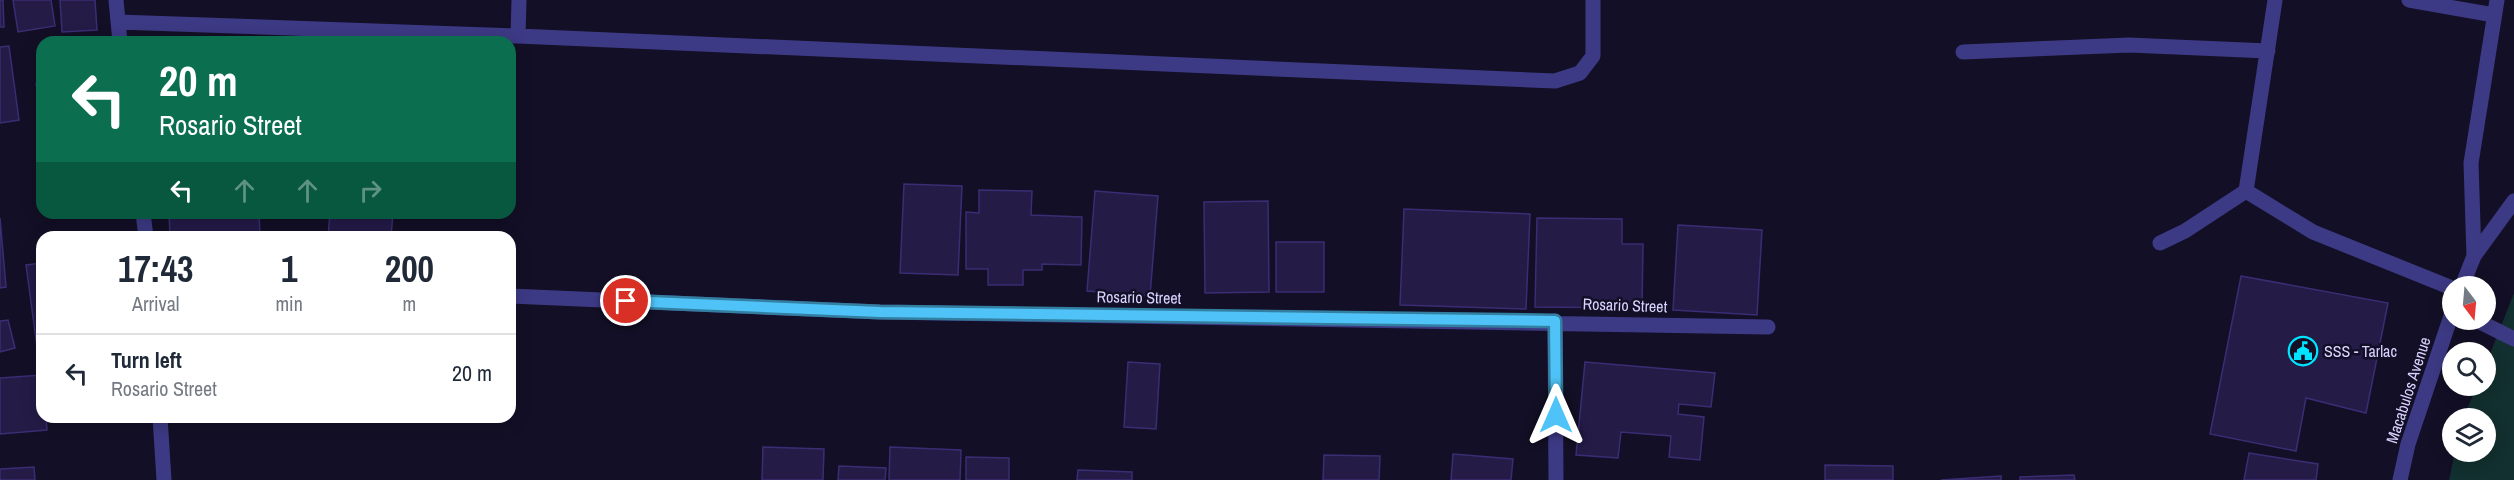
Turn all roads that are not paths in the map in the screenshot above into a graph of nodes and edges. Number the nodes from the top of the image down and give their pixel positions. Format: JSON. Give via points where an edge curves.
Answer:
{"nodes":[{"id":1,"x":116,"y":0,"type":"edge"},
{"id":2,"x":519,"y":0,"type":"edge"},
{"id":3,"x":1593,"y":0,"type":"edge"},
{"id":4,"x":2276,"y":0,"type":"edge"},
{"id":5,"x":2409,"y":0,"type":"edge"},
{"id":6,"x":2495,"y":8,"type":"edge"},
{"id":7,"x":118,"y":22,"type":"junction"},
{"id":8,"x":119,"y":36,"type":"edge"},
{"id":9,"x":518,"y":36,"type":"junction"},
{"id":10,"x":2268,"y":51,"type":"junction"},
{"id":11,"x":1963,"y":52,"type":"dead end"},
{"id":12,"x":2246,"y":191,"type":"junction"},
{"id":13,"x":2514,"y":201,"type":"edge"},
{"id":14,"x":2160,"y":243,"type":"dead end"},
{"id":15,"x":2474,"y":256,"type":"junction"},
{"id":16,"x":2466,"y":276,"type":"edge"},
{"id":17,"x":2442,"y":284,"type":"edge"},
{"id":18,"x":516,"y":296,"type":"edge"},
{"id":19,"x":1555,"y":321,"type":"junction"},
{"id":20,"x":1768,"y":327,"type":"dead end"},
{"id":21,"x":2446,"y":330,"type":"edge"},
{"id":22,"x":2496,"y":330,"type":"edge"},
{"id":23,"x":2514,"y":339,"type":"edge"},
{"id":24,"x":160,"y":423,"type":"edge"},
{"id":25,"x":164,"y":480,"type":"edge"},
{"id":26,"x":1556,"y":480,"type":"edge"},
{"id":27,"x":2400,"y":480,"type":"edge"}],
"edges":[{"from":1,"to":7,"type":"street"},
{"from":2,"to":9,"type":"street"},
{"from":3,"to":9,"type":"street","via":[[1593,56],[1580,73],[1555,81]]},
{"from":4,"to":10,"type":"street"},
{"from":5,"to":6,"type":"street"},
{"from":6,"to":15,"type":"street","via":[[2471,163]]},
{"from":7,"to":8,"type":"street"},
{"from":7,"to":9,"type":"street"},
{"from":10,"to":11,"type":"street","via":[[2130,45]]},
{"from":10,"to":12,"type":"street"},
{"from":12,"to":14,"type":"street"},
{"from":12,"to":17,"type":"street","via":[[2313,232]]},
{"from":13,"to":15,"type":"street"},
{"from":15,"to":16,"type":"street"},
{"from":18,"to":19,"type":"street","name":"Rosario Street","via":[[880,312]]},
{"from":19,"to":20,"type":"street","name":"Rosario Street"},
{"from":19,"to":26,"type":"street"},
{"from":21,"to":27,"type":"street","name":"Macabulos Avenue"},
{"from":22,"to":23,"type":"street"},
{"from":24,"to":25,"type":"street"}]}
